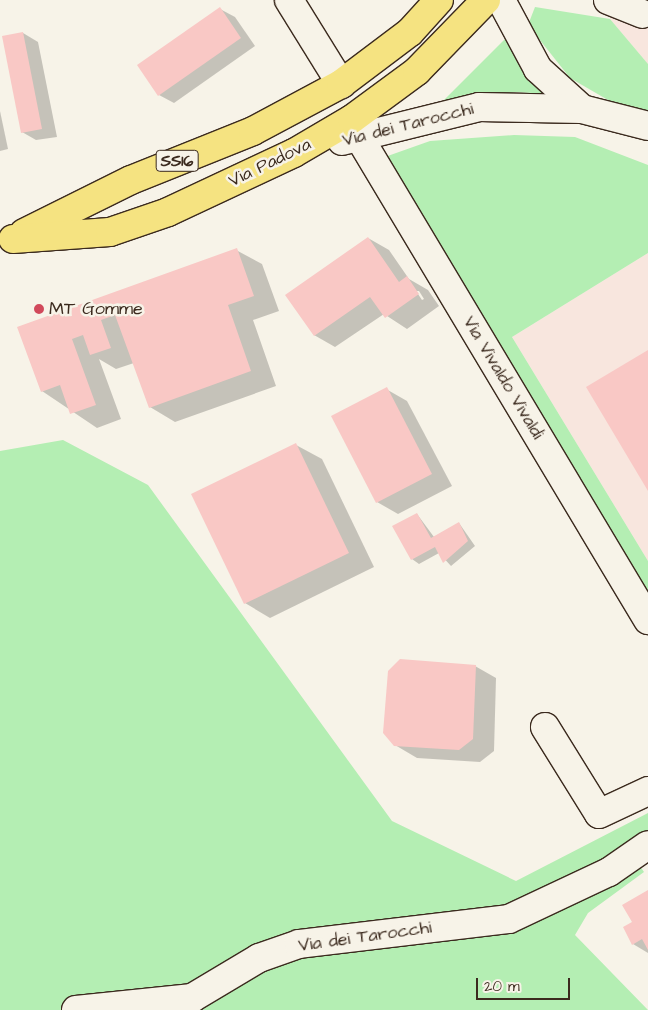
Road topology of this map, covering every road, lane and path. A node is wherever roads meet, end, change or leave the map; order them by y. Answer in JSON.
{"nodes":[{"id":1,"x":289,"y":0,"type":"edge"},
{"id":2,"x":440,"y":0,"type":"edge"},
{"id":3,"x":486,"y":0,"type":"edge"},
{"id":4,"x":502,"y":0,"type":"edge"},
{"id":5,"x":608,"y":0,"type":"edge"},
{"id":6,"x":642,"y":12,"type":"edge"},
{"id":7,"x":341,"y":84,"type":"junction"},
{"id":8,"x":582,"y":109,"type":"junction"},
{"id":9,"x":648,"y":126,"type":"edge"},
{"id":10,"x":355,"y":128,"type":"junction"},
{"id":11,"x":6,"y":240,"type":"edge"},
{"id":12,"x":648,"y":620,"type":"edge"},
{"id":13,"x":545,"y":727,"type":"dead end"},
{"id":14,"x":648,"y":791,"type":"edge"},
{"id":15,"x":648,"y":845,"type":"edge"},
{"id":16,"x":76,"y":1010,"type":"edge"}],
"edges":[{"from":1,"to":7,"type":"street"},
{"from":2,"to":7,"type":"main road","name":"Via Padova","number":"SS16"},
{"from":3,"to":10,"type":"main road","name":"Via Padova"},
{"from":4,"to":8,"type":"street","name":"Via dei Tarocchi"},
{"from":5,"to":6,"type":"street"},
{"from":7,"to":10,"type":"main road"},
{"from":7,"to":11,"type":"main road","name":"Via Padova","number":"SS16"},
{"from":8,"to":9,"type":"street","name":"Via dei Tarocchi"},
{"from":8,"to":10,"type":"street","name":"Via dei Tarocchi"},
{"from":10,"to":11,"type":"main road","name":"Via Padova","number":"SS16"},
{"from":10,"to":12,"type":"street","name":"Via Vivaldo Vivaldi"},
{"from":13,"to":14,"type":"street"},
{"from":15,"to":16,"type":"street","name":"Via dei Tarocchi"}]}
